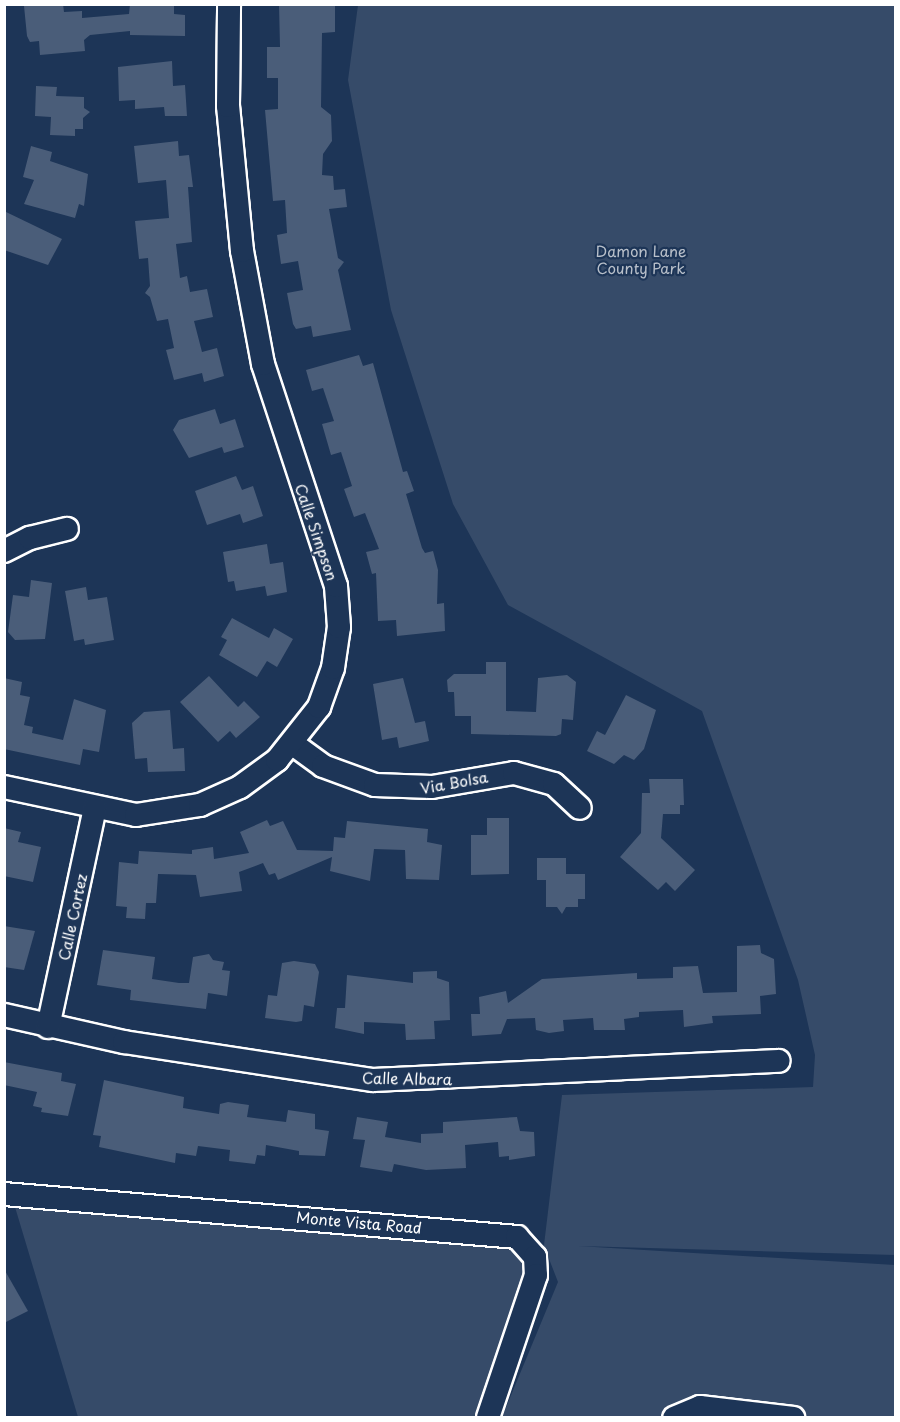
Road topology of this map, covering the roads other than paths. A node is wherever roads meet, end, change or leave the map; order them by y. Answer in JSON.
{"nodes":[{"id":1,"x":229,"y":4,"type":"edge"},
{"id":2,"x":67,"y":529,"type":"dead end"},
{"id":3,"x":4,"y":551,"type":"edge"},
{"id":4,"x":292,"y":744,"type":"junction"},
{"id":5,"x":4,"y":787,"type":"edge"},
{"id":6,"x":95,"y":808,"type":"junction"},
{"id":7,"x":580,"y":808,"type":"dead end"},
{"id":8,"x":4,"y":1015,"type":"edge"},
{"id":9,"x":48,"y":1027,"type":"junction"},
{"id":10,"x":779,"y":1061,"type":"dead end"},
{"id":11,"x":4,"y":1194,"type":"edge"},
{"id":12,"x":488,"y":1418,"type":"edge"},
{"id":13,"x":674,"y":1418,"type":"edge"},
{"id":14,"x":793,"y":1418,"type":"edge"}],
"edges":[{"from":1,"to":4,"type":"street","name":"Calle Simpson"},
{"from":2,"to":3,"type":"street"},
{"from":4,"to":6,"type":"street","name":"Calle Simpson"},
{"from":4,"to":7,"type":"street","name":"Via Bolsa"},
{"from":5,"to":6,"type":"street","name":"Calle Simpson"},
{"from":6,"to":9,"type":"street","name":"Calle Cortez"},
{"from":8,"to":9,"type":"street","name":"Calle Albara"},
{"from":9,"to":10,"type":"street","name":"Calle Albara"},
{"from":11,"to":12,"type":"street","name":"Monte Vista Road"},
{"from":13,"to":14,"type":"street"}]}
